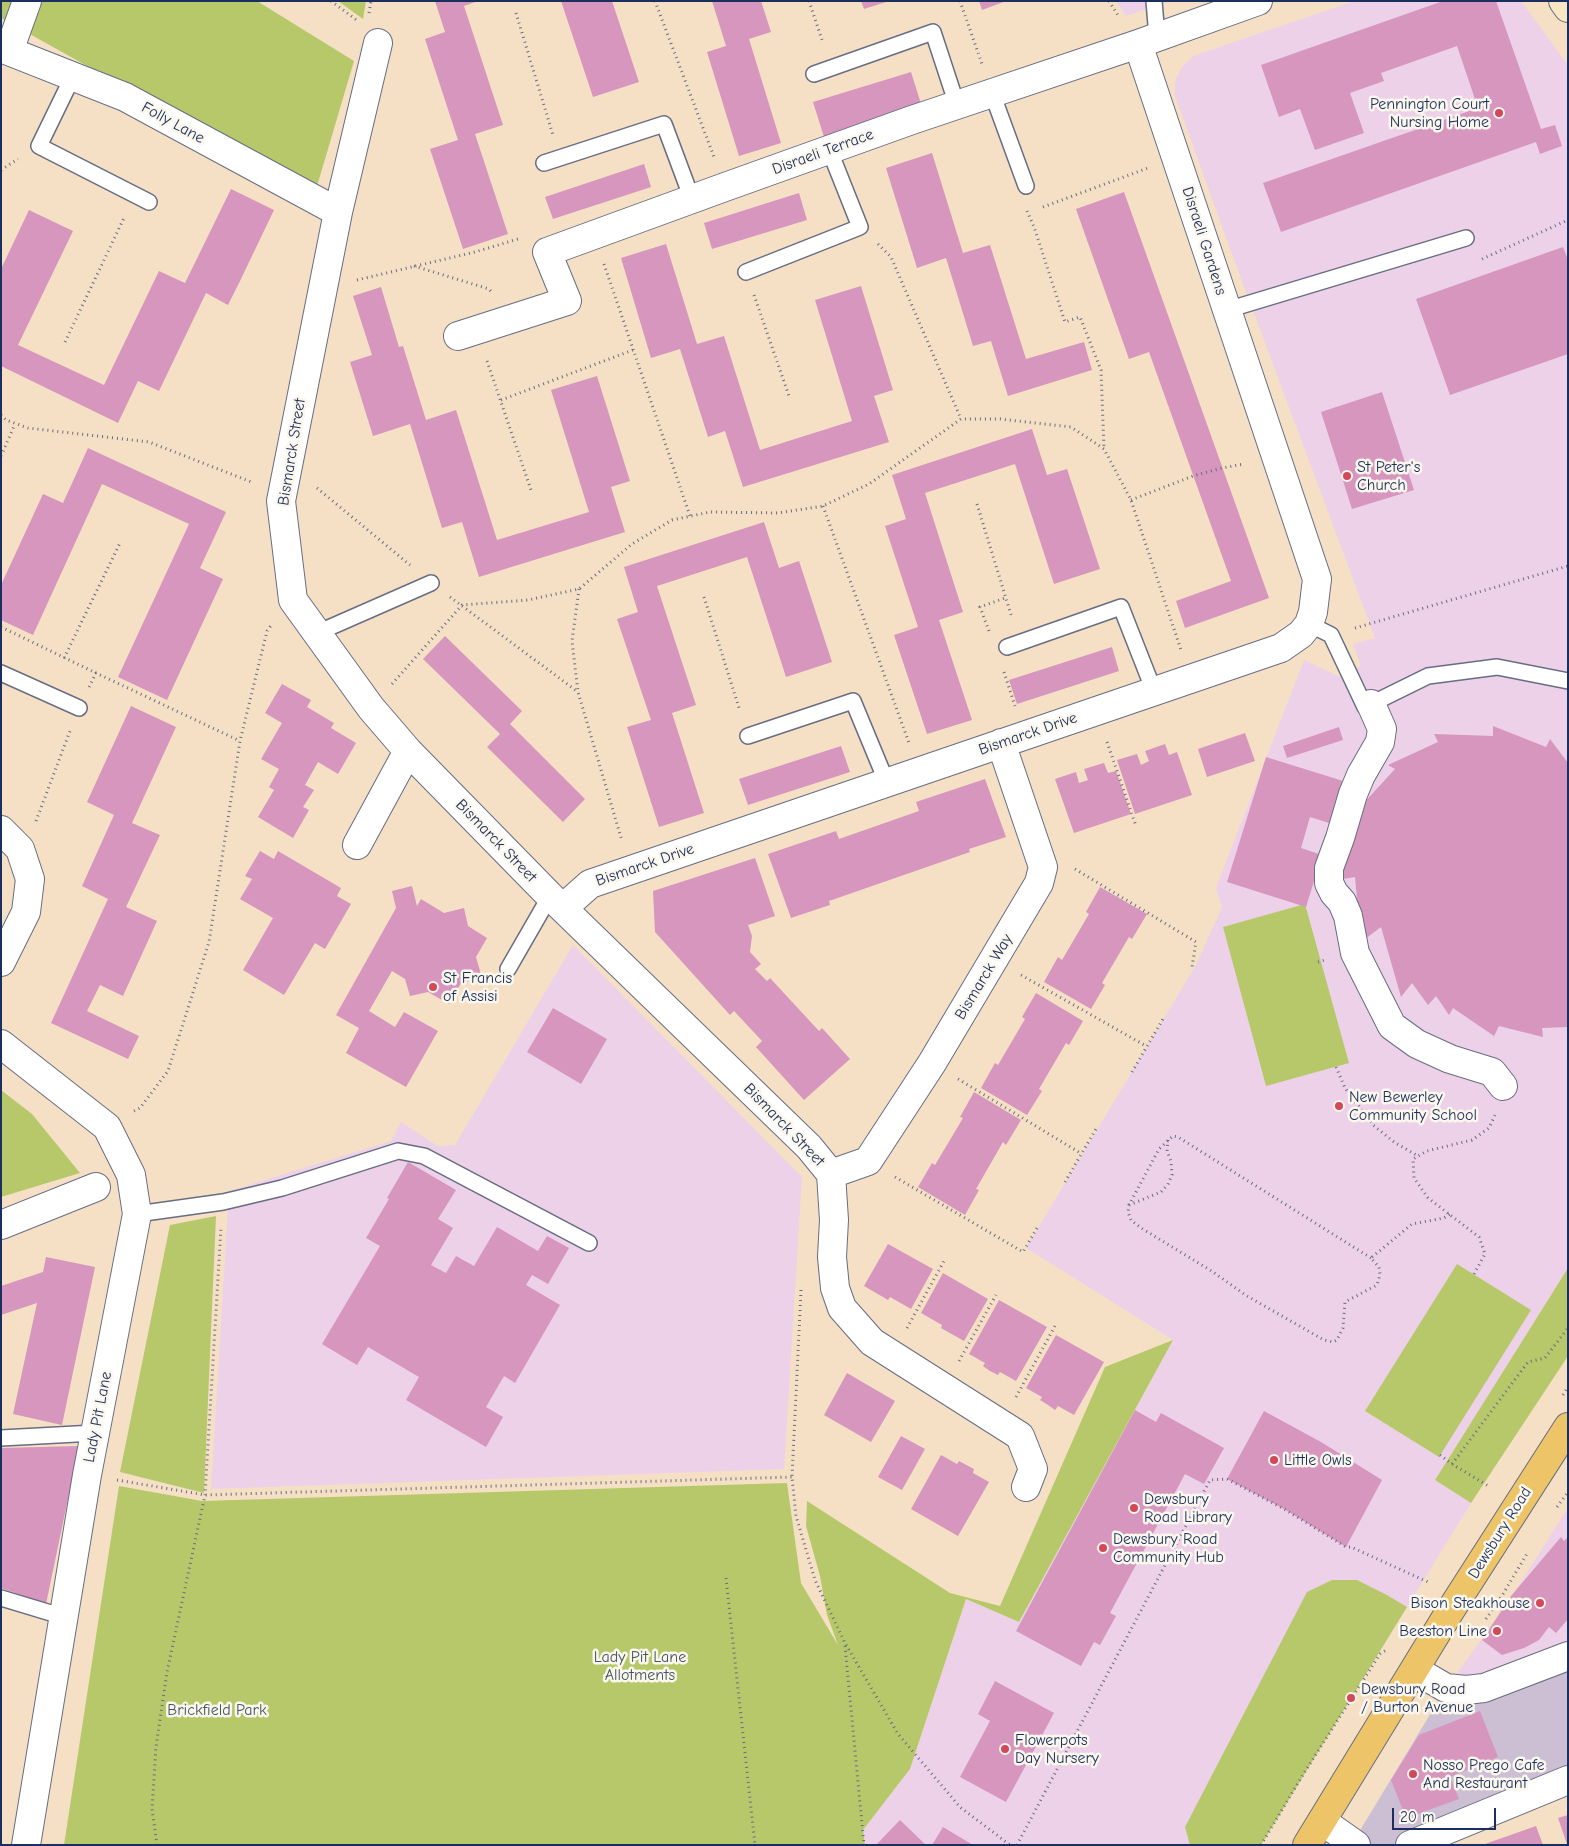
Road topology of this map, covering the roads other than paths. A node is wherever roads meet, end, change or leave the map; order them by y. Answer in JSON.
{"nodes":[{"id":1,"x":27,"y":1,"type":"edge"},
{"id":2,"x":1154,"y":1,"type":"edge"},
{"id":3,"x":1258,"y":1,"type":"edge"},
{"id":4,"x":1563,"y":1,"type":"edge"},
{"id":5,"x":1568,"y":8,"type":"edge"},
{"id":6,"x":1148,"y":40,"type":"junction"},
{"id":7,"x":378,"y":43,"type":"dead end"},
{"id":8,"x":5,"y":50,"type":"edge"},
{"id":9,"x":814,"y":74,"type":"dead end"},
{"id":10,"x":73,"y":76,"type":"junction"},
{"id":11,"x":992,"y":93,"type":"junction"},
{"id":12,"x":957,"y":105,"type":"junction"},
{"id":13,"x":829,"y":149,"type":"junction"},
{"id":14,"x":544,"y":164,"type":"dead end"},
{"id":15,"x":1026,"y":186,"type":"road end"},
{"id":16,"x":692,"y":198,"type":"junction"},
{"id":17,"x":149,"y":202,"type":"dead end"},
{"id":18,"x":338,"y":212,"type":"junction"},
{"id":19,"x":1466,"y":238,"type":"road end"},
{"id":20,"x":746,"y":272,"type":"road end"},
{"id":21,"x":1228,"y":310,"type":"junction"},
{"id":22,"x":467,"y":333,"type":"road end"},
{"id":23,"x":431,"y":583,"type":"dead end"},
{"id":24,"x":1320,"y":630,"type":"junction"},
{"id":25,"x":317,"y":633,"type":"junction"},
{"id":26,"x":1013,"y":645,"type":"road end"},
{"id":27,"x":1,"y":673,"type":"edge"},
{"id":28,"x":1568,"y":681,"type":"edge"},
{"id":29,"x":1154,"y":691,"type":"junction"},
{"id":30,"x":1371,"y":704,"type":"junction"},
{"id":31,"x":79,"y":708,"type":"road end"},
{"id":32,"x":748,"y":736,"type":"road end"},
{"id":33,"x":1002,"y":743,"type":"junction"},
{"id":34,"x":408,"y":751,"type":"junction"},
{"id":35,"x":887,"y":783,"type":"junction"},
{"id":36,"x":1,"y":830,"type":"edge"},
{"id":37,"x":357,"y":845,"type":"dead end"},
{"id":38,"x":556,"y":902,"type":"junction"},
{"id":39,"x":1,"y":962,"type":"edge"},
{"id":40,"x":508,"y":969,"type":"dead end"},
{"id":41,"x":1,"y":1044,"type":"edge"},
{"id":42,"x":1503,"y":1086,"type":"road end"},
{"id":43,"x":831,"y":1174,"type":"junction"},
{"id":44,"x":96,"y":1187,"type":"dead end"},
{"id":45,"x":137,"y":1214,"type":"junction"},
{"id":46,"x":1,"y":1225,"type":"edge"},
{"id":47,"x":589,"y":1243,"type":"dead end"},
{"id":48,"x":1568,"y":1427,"type":"edge"},
{"id":49,"x":95,"y":1433,"type":"junction"},
{"id":50,"x":1,"y":1438,"type":"edge"},
{"id":51,"x":1026,"y":1487,"type":"dead end"},
{"id":52,"x":1,"y":1598,"type":"edge"},
{"id":53,"x":64,"y":1617,"type":"junction"},
{"id":54,"x":1568,"y":1656,"type":"edge"},
{"id":55,"x":1415,"y":1670,"type":"junction"},
{"id":56,"x":1568,"y":1780,"type":"edge"},
{"id":57,"x":1322,"y":1821,"type":"junction"},
{"id":58,"x":26,"y":1845,"type":"edge"},
{"id":59,"x":1307,"y":1845,"type":"edge"},
{"id":60,"x":1356,"y":1845,"type":"edge"},
{"id":61,"x":1410,"y":1845,"type":"edge"}],
"edges":[{"from":1,"to":8,"type":"street"},
{"from":2,"to":6,"type":"lane"},
{"from":3,"to":6,"type":"street","name":"Disraeli Terrace"},
{"from":4,"to":5,"type":"street"},
{"from":6,"to":11,"type":"street","name":"Disraeli Terrace"},
{"from":6,"to":21,"type":"street","name":"Disraeli Gardens"},
{"from":7,"to":18,"type":"street","name":"Bismarck Street"},
{"from":8,"to":10,"type":"street","name":"Folly Lane"},
{"from":9,"to":12,"type":"lane"},
{"from":10,"to":17,"type":"lane"},
{"from":10,"to":18,"type":"street","name":"Folly Lane"},
{"from":11,"to":12,"type":"street","name":"Disraeli Terrace"},
{"from":11,"to":15,"type":"lane"},
{"from":12,"to":13,"type":"street","name":"Disraeli Terrace"},
{"from":13,"to":16,"type":"street","name":"Disraeli Terrace"},
{"from":13,"to":20,"type":"lane"},
{"from":14,"to":16,"type":"lane"},
{"from":16,"to":22,"type":"street","name":"Disraeli Terrace"},
{"from":18,"to":25,"type":"street","name":"Bismarck Street"},
{"from":19,"to":21,"type":"lane"},
{"from":21,"to":24,"type":"street","name":"Disraeli Gardens"},
{"from":23,"to":25,"type":"lane"},
{"from":24,"to":29,"type":"street","name":"Bismarck Drive"},
{"from":24,"to":30,"type":"lane"},
{"from":25,"to":34,"type":"street","name":"Bismarck Street"},
{"from":26,"to":29,"type":"lane"},
{"from":27,"to":31,"type":"lane"},
{"from":28,"to":30,"type":"lane"},
{"from":29,"to":33,"type":"street","name":"Bismarck Drive"},
{"from":30,"to":42,"type":"street"},
{"from":32,"to":35,"type":"lane"},
{"from":33,"to":35,"type":"street","name":"Bismarck Drive"},
{"from":33,"to":43,"type":"street","name":"Bismarck Way"},
{"from":34,"to":37,"type":"street"},
{"from":34,"to":38,"type":"street","name":"Bismarck Street"},
{"from":35,"to":38,"type":"street","name":"Bismarck Drive"},
{"from":36,"to":39,"type":"street"},
{"from":38,"to":40,"type":"lane"},
{"from":38,"to":43,"type":"street","name":"Bismarck Street"},
{"from":41,"to":45,"type":"street","name":"Lady Pit Lane"},
{"from":43,"to":51,"type":"street","name":"Bismarck Street"},
{"from":44,"to":46,"type":"street"},
{"from":45,"to":47,"type":"lane"},
{"from":45,"to":49,"type":"street","name":"Lady Pit Lane"},
{"from":48,"to":55,"type":"main road","name":"Dewsbury Road"},
{"from":49,"to":50,"type":"lane"},
{"from":49,"to":53,"type":"street","name":"Lady Pit Lane"},
{"from":52,"to":53,"type":"lane"},
{"from":53,"to":58,"type":"street","name":"Lady Pit Lane"},
{"from":54,"to":55,"type":"street"},
{"from":55,"to":57,"type":"main road","name":"Dewsbury Road"},
{"from":56,"to":61,"type":"street"},
{"from":57,"to":59,"type":"main road","name":"Dewsbury Road"},
{"from":57,"to":60,"type":"street"}]}
